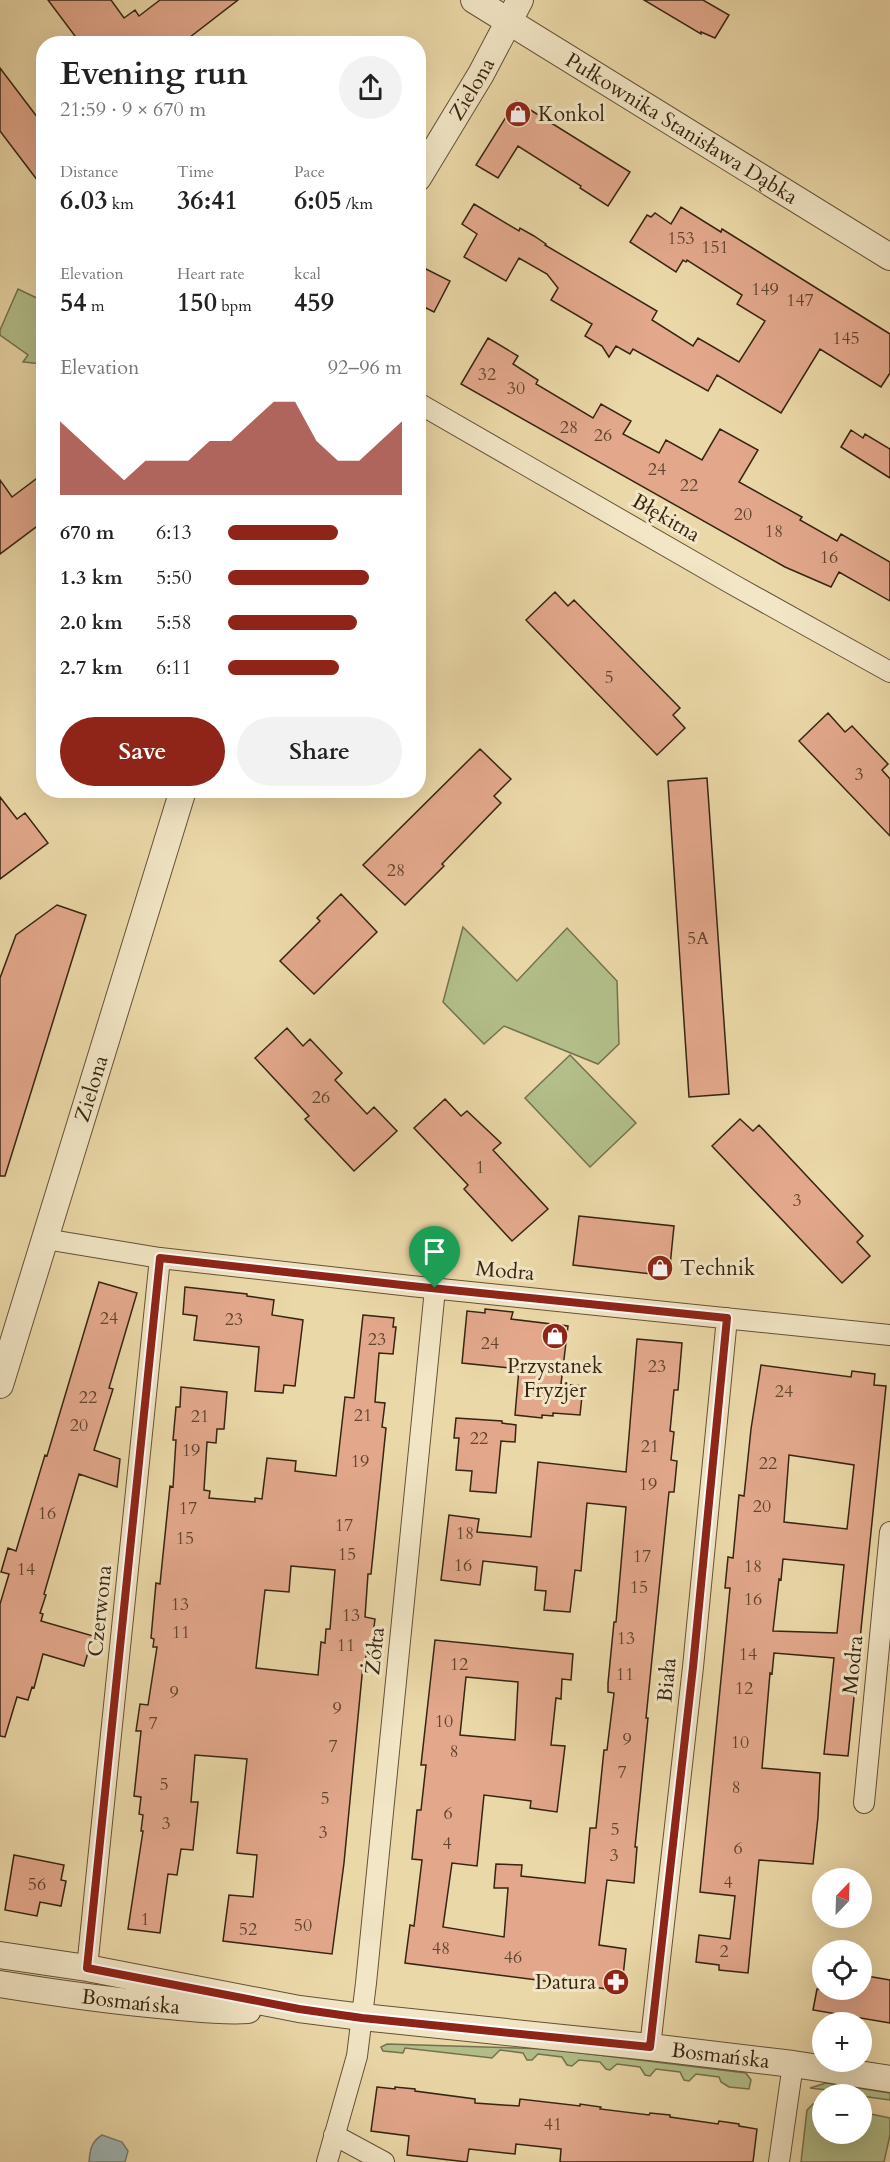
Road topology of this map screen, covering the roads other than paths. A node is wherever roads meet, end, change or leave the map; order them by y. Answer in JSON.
{"nodes":[{"id":1,"x":474,"y":0,"type":"edge"},
{"id":2,"x":515,"y":11,"type":"edge"},
{"id":3,"x":426,"y":165,"type":"edge"},
{"id":4,"x":890,"y":257,"type":"edge"},
{"id":5,"x":426,"y":408,"type":"edge"},
{"id":6,"x":890,"y":672,"type":"edge"},
{"id":7,"x":181,"y":798,"type":"edge"},
{"id":8,"x":45,"y":1239,"type":"junction"},
{"id":9,"x":160,"y":1258,"type":"junction"},
{"id":10,"x":435,"y":1288,"type":"junction"},
{"id":11,"x":727,"y":1318,"type":"junction"},
{"id":12,"x":890,"y":1335,"type":"edge"},
{"id":13,"x":0,"y":1385,"type":"edge"},
{"id":14,"x":890,"y":1532,"type":"edge"},
{"id":15,"x":864,"y":1803,"type":"dead end"},
{"id":16,"x":0,"y":1955,"type":"edge"},
{"id":17,"x":87,"y":1968,"type":"junction"},
{"id":18,"x":0,"y":1984,"type":"edge"},
{"id":19,"x":299,"y":2009,"type":"junction"},
{"id":20,"x":362,"y":2018,"type":"junction"},
{"id":21,"x":650,"y":2047,"type":"junction"},
{"id":22,"x":793,"y":2064,"type":"junction"},
{"id":23,"x":890,"y":2079,"type":"edge"},
{"id":24,"x":334,"y":2135,"type":"junction"},
{"id":25,"x":327,"y":2162,"type":"edge"},
{"id":26,"x":384,"y":2162,"type":"edge"},
{"id":27,"x":779,"y":2162,"type":"edge"}],
"edges":[{"from":1,"to":2,"type":"street","name":"Pułkownika Stanisława Dąbka"},
{"from":2,"to":3,"type":"street","name":"Zielona"},
{"from":2,"to":4,"type":"street","name":"Pułkownika Stanisława Dąbka"},
{"from":5,"to":6,"type":"street","name":"Błękitna"},
{"from":7,"to":8,"type":"street","name":"Zielona"},
{"from":8,"to":9,"type":"street","name":"Modra"},
{"from":8,"to":13,"type":"street","name":"Zielona"},
{"from":9,"to":10,"type":"street","name":"Modra"},
{"from":9,"to":17,"type":"street","name":"Czerwona"},
{"from":10,"to":11,"type":"street","name":"Modra"},
{"from":10,"to":20,"type":"street","name":"Żółta"},
{"from":11,"to":12,"type":"street","name":"Modra"},
{"from":11,"to":21,"type":"street","name":"Biała"},
{"from":14,"to":15,"type":"street","name":"Modra"},
{"from":16,"to":17,"type":"street","name":"Bosmańska"},
{"from":17,"to":19,"type":"street","name":"Bosmańska"},
{"from":18,"to":19,"type":"street","name":"Bosmańska"},
{"from":19,"to":20,"type":"street","name":"Bosmańska"},
{"from":20,"to":21,"type":"street","name":"Bosmańska"},
{"from":20,"to":24,"type":"street","name":"Żółta"},
{"from":21,"to":22,"type":"street","name":"Bosmańska"},
{"from":22,"to":23,"type":"street","name":"Bosmańska"},
{"from":22,"to":27,"type":"street"},
{"from":24,"to":25,"type":"street","name":"Żółta"},
{"from":24,"to":26,"type":"street"}]}
